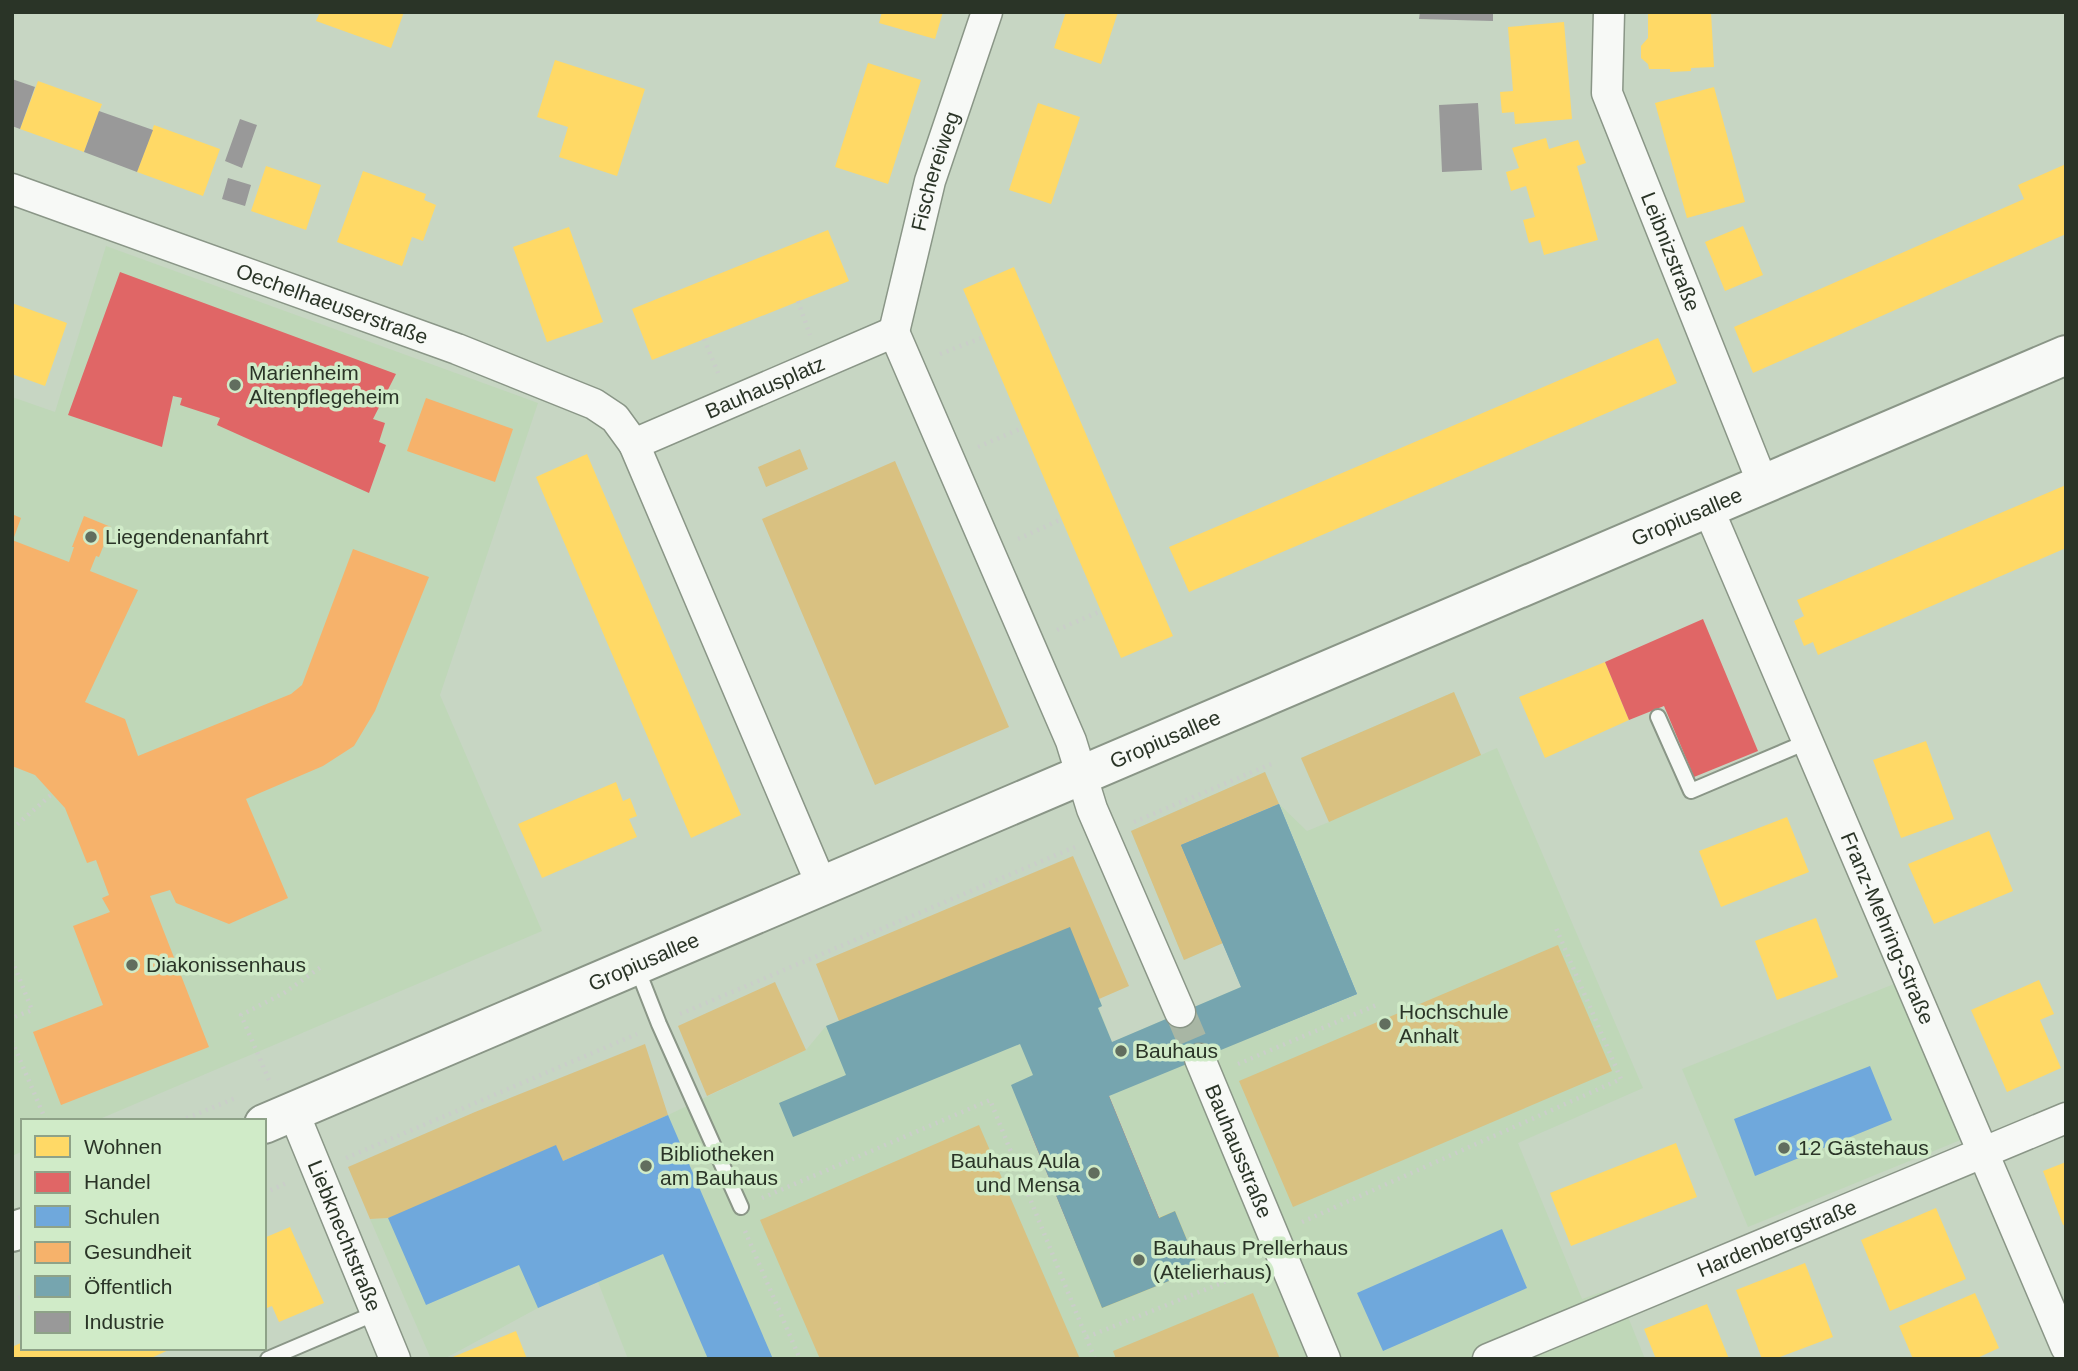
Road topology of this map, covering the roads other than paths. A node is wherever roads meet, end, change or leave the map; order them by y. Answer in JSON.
{"nodes":[{"id":1,"x":987,"y":12,"type":"edge"},
{"id":2,"x":1609,"y":12,"type":"edge"},
{"id":3,"x":12,"y":189,"type":"edge"},
{"id":4,"x":894,"y":332,"type":"junction"},
{"id":5,"x":2066,"y":355,"type":"edge"},
{"id":6,"x":634,"y":444,"type":"junction"},
{"id":7,"x":1763,"y":484,"type":"junction"},
{"id":8,"x":1708,"y":508,"type":"junction"},
{"id":9,"x":1658,"y":718,"type":"dead end"},
{"id":10,"x":1809,"y":741,"type":"junction"},
{"id":11,"x":1083,"y":775,"type":"junction"},
{"id":12,"x":822,"y":886,"type":"junction"},
{"id":13,"x":635,"y":965,"type":"junction"},
{"id":14,"x":1180,"y":1012,"type":"tunnel mouth"},
{"id":15,"x":1204,"y":1068,"type":"tunnel mouth"},
{"id":16,"x":279,"y":1117,"type":"edge"},
{"id":17,"x":2066,"y":1118,"type":"edge"},
{"id":18,"x":1982,"y":1153,"type":"junction"},
{"id":19,"x":741,"y":1207,"type":"road end"},
{"id":20,"x":376,"y":1314,"type":"junction"},
{"id":21,"x":2066,"y":1347,"type":"edge"},
{"id":22,"x":268,"y":1359,"type":"edge"},
{"id":23,"x":395,"y":1359,"type":"edge"},
{"id":24,"x":1325,"y":1359,"type":"edge"},
{"id":25,"x":1488,"y":1359,"type":"edge"}],
"edges":[{"from":1,"to":4,"type":"street","name":"Fischereiweg"},
{"from":2,"to":7,"type":"street","name":"Leibnizstraße"},
{"from":3,"to":6,"type":"street","name":"Oechelhaeuserstraße"},
{"from":4,"to":6,"type":"street","name":"Bauhausplatz"},
{"from":4,"to":11,"type":"street"},
{"from":5,"to":7,"type":"street","name":"Gropiusallee"},
{"from":6,"to":12,"type":"street"},
{"from":7,"to":8,"type":"street","name":"Gropiusallee"},
{"from":8,"to":10,"type":"street","name":"Franz-Mehring-Straße"},
{"from":8,"to":11,"type":"street","name":"Gropiusallee"},
{"from":9,"to":10,"type":"lane"},
{"from":10,"to":18,"type":"street","name":"Franz-Mehring-Straße"},
{"from":11,"to":12,"type":"street","name":"Gropiusallee"},
{"from":11,"to":14,"type":"street"},
{"from":12,"to":13,"type":"street","name":"Gropiusallee"},
{"from":13,"to":16,"type":"street","name":"Gropiusallee"},
{"from":13,"to":19,"type":"lane"},
{"from":15,"to":24,"type":"street","name":"Bauhausstraße"},
{"from":16,"to":20,"type":"street","name":"Liebknechtstraße"},
{"from":17,"to":18,"type":"street","name":"Hardenbergstraße"},
{"from":18,"to":21,"type":"street","name":"Franz-Mehring-Straße"},
{"from":18,"to":25,"type":"street","name":"Hardenbergstraße"},
{"from":20,"to":22,"type":"lane"},
{"from":20,"to":23,"type":"street","name":"Liebknechtstraße"}]}
